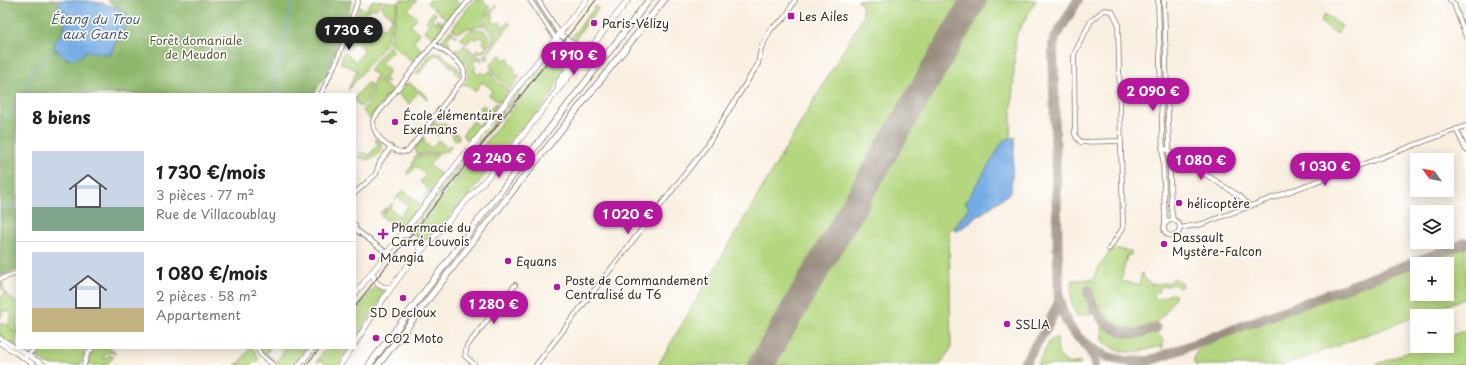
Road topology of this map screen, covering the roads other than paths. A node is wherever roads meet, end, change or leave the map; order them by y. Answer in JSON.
{"nodes":[{"id":1,"x":358,"y":0,"type":"edge"},
{"id":2,"x":469,"y":0,"type":"edge"},
{"id":3,"x":530,"y":0,"type":"edge"},
{"id":4,"x":538,"y":0,"type":"edge"},
{"id":5,"x":586,"y":0,"type":"edge"},
{"id":6,"x":628,"y":0,"type":"edge"},
{"id":7,"x":649,"y":0,"type":"edge"},
{"id":8,"x":664,"y":0,"type":"edge"},
{"id":9,"x":795,"y":0,"type":"edge"},
{"id":10,"x":1158,"y":0,"type":"edge"},
{"id":11,"x":1164,"y":0,"type":"edge"},
{"id":12,"x":1450,"y":0,"type":"edge"},
{"id":13,"x":560,"y":34,"type":"junction"},
{"id":14,"x":1466,"y":38,"type":"edge"},
{"id":15,"x":556,"y":39,"type":"junction"},
{"id":16,"x":434,"y":44,"type":"junction"},
{"id":17,"x":580,"y":58,"type":"junction"},
{"id":18,"x":321,"y":93,"type":"edge"},
{"id":19,"x":1466,"y":126,"type":"edge"},
{"id":20,"x":1456,"y":129,"type":"junction"},
{"id":21,"x":1121,"y":141,"type":"junction"},
{"id":22,"x":392,"y":147,"type":"junction"},
{"id":23,"x":1162,"y":147,"type":"junction"},
{"id":24,"x":1466,"y":150,"type":"edge"},
{"id":25,"x":1169,"y":151,"type":"junction"},
{"id":26,"x":356,"y":192,"type":"edge"},
{"id":27,"x":1249,"y":206,"type":"junction"},
{"id":28,"x":1173,"y":220,"type":"junction"},
{"id":29,"x":1165,"y":223,"type":"junction"},
{"id":30,"x":1180,"y":228,"type":"junction"},
{"id":31,"x":356,"y":230,"type":"edge"},
{"id":32,"x":402,"y":234,"type":"junction"},
{"id":33,"x":1109,"y":250,"type":"dead end"},
{"id":34,"x":420,"y":251,"type":"junction"},
{"id":35,"x":387,"y":253,"type":"junction"},
{"id":36,"x":372,"y":272,"type":"junction"},
{"id":37,"x":16,"y":273,"type":"edge"},
{"id":38,"x":0,"y":279,"type":"edge"},
{"id":39,"x":515,"y":285,"type":"dead end"},
{"id":40,"x":391,"y":288,"type":"junction"},
{"id":41,"x":356,"y":293,"type":"edge"},
{"id":42,"x":0,"y":338,"type":"edge"},
{"id":43,"x":356,"y":341,"type":"edge"},
{"id":44,"x":0,"y":343,"type":"edge"},
{"id":45,"x":35,"y":349,"type":"edge"},
{"id":46,"x":90,"y":349,"type":"edge"},
{"id":47,"x":258,"y":349,"type":"edge"},
{"id":48,"x":312,"y":349,"type":"edge"},
{"id":49,"x":351,"y":349,"type":"edge"},
{"id":50,"x":26,"y":356,"type":"junction"},
{"id":51,"x":35,"y":365,"type":"edge"},
{"id":52,"x":44,"y":365,"type":"edge"},
{"id":53,"x":84,"y":365,"type":"edge"},
{"id":54,"x":272,"y":365,"type":"edge"},
{"id":55,"x":299,"y":365,"type":"edge"},
{"id":56,"x":340,"y":365,"type":"edge"},
{"id":57,"x":369,"y":365,"type":"edge"},
{"id":58,"x":378,"y":365,"type":"edge"},
{"id":59,"x":475,"y":365,"type":"edge"},
{"id":60,"x":536,"y":365,"type":"edge"}],
"edges":[{"from":1,"to":18,"type":"street"},
{"from":2,"to":16,"type":"street"},
{"from":3,"to":15,"type":"street"},
{"from":4,"to":13,"type":"street"},
{"from":5,"to":13,"type":"main road"},
{"from":6,"to":17,"type":"main road"},
{"from":7,"to":57,"type":"highway"},
{"from":8,"to":58,"type":"highway"},
{"from":9,"to":60,"type":"street"},
{"from":10,"to":23,"type":"street"},
{"from":11,"to":25,"type":"street"},
{"from":12,"to":14,"type":"street"},
{"from":13,"to":15,"type":"main road"},
{"from":13,"to":17,"type":"main road"},
{"from":15,"to":17,"type":"main road"},
{"from":15,"to":32,"type":"main road"},
{"from":16,"to":22,"type":"street"},
{"from":16,"to":22,"type":"street"},
{"from":17,"to":34,"type":"main road"},
{"from":19,"to":20,"type":"street"},
{"from":20,"to":24,"type":"street"},
{"from":20,"to":27,"type":"street"},
{"from":21,"to":21,"type":"street"},
{"from":21,"to":33,"type":"street"},
{"from":22,"to":26,"type":"street"},
{"from":23,"to":25,"type":"street"},
{"from":23,"to":29,"type":"street"},
{"from":25,"to":27,"type":"street"},
{"from":25,"to":28,"type":"street"},
{"from":27,"to":30,"type":"street"},
{"from":28,"to":29,"type":"street"},
{"from":28,"to":30,"type":"street"},
{"from":29,"to":30,"type":"street"},
{"from":31,"to":35,"type":"street"},
{"from":32,"to":34,"type":"main road"},
{"from":32,"to":35,"type":"main road"},
{"from":34,"to":40,"type":"main road"},
{"from":35,"to":36,"type":"main road"},
{"from":36,"to":40,"type":"main road"},
{"from":36,"to":41,"type":"main road"},
{"from":37,"to":38,"type":"street"},
{"from":39,"to":59,"type":"street"},
{"from":40,"to":43,"type":"main road"},
{"from":42,"to":50,"type":"street"},
{"from":44,"to":50,"type":"street"},
{"from":45,"to":50,"type":"street"},
{"from":46,"to":53,"type":"street"},
{"from":47,"to":54,"type":"street"},
{"from":48,"to":55,"type":"main road"},
{"from":49,"to":56,"type":"main road"},
{"from":50,"to":51,"type":"street"},
{"from":50,"to":52,"type":"street"}]}
